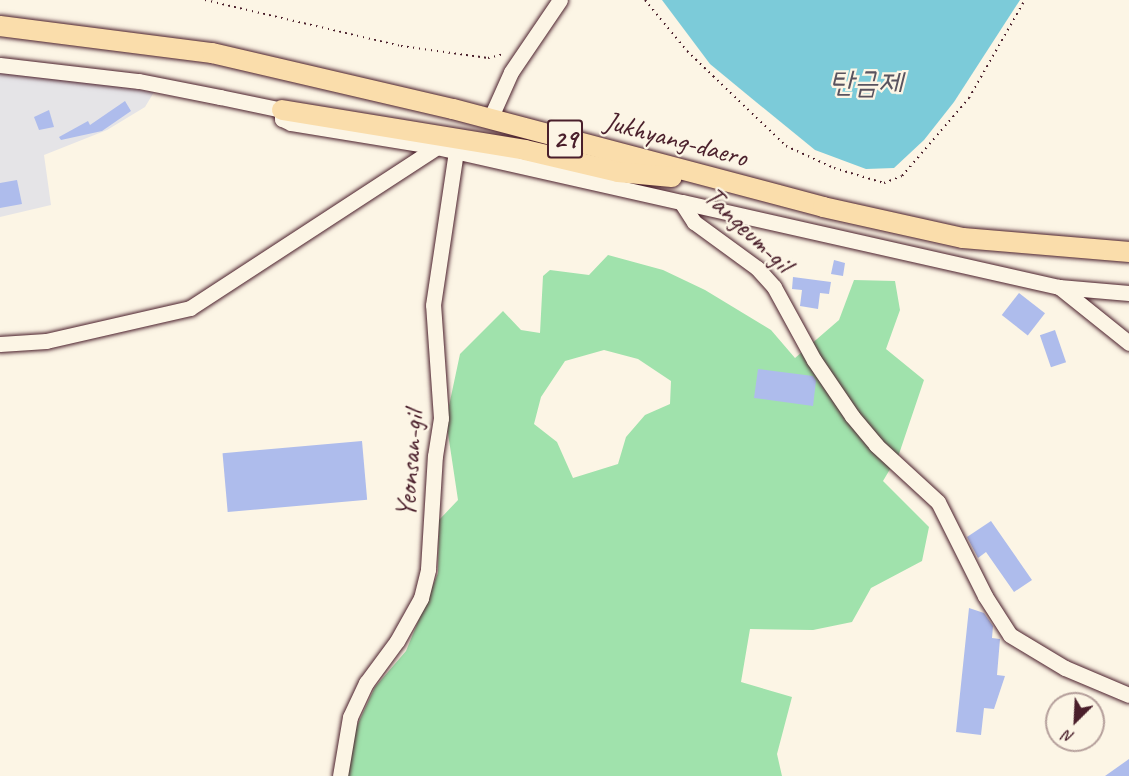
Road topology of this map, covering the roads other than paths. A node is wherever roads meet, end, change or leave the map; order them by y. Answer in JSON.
{"nodes":[{"id":1,"x":560,"y":0,"type":"edge"},
{"id":2,"x":0,"y":26,"type":"edge"},
{"id":3,"x":0,"y":65,"type":"edge"},
{"id":4,"x":282,"y":110,"type":"junction"},
{"id":5,"x":490,"y":119,"type":"junction"},
{"id":6,"x":457,"y":145,"type":"junction"},
{"id":7,"x":437,"y":147,"type":"junction"},
{"id":8,"x":731,"y":183,"type":"junction"},
{"id":9,"x":681,"y":201,"type":"junction"},
{"id":10,"x":1129,"y":252,"type":"edge"},
{"id":11,"x":1059,"y":287,"type":"junction"},
{"id":12,"x":1129,"y":294,"type":"edge"},
{"id":13,"x":1129,"y":342,"type":"edge"},
{"id":14,"x":0,"y":344,"type":"edge"},
{"id":15,"x":1129,"y":695,"type":"edge"},
{"id":16,"x":340,"y":776,"type":"edge"}],
"edges":[{"from":1,"to":5,"type":"street"},
{"from":2,"to":5,"type":"main road","name":"Jukhyang-daero","number":"29"},
{"from":3,"to":4,"type":"street"},
{"from":4,"to":6,"type":"main road"},
{"from":4,"to":7,"type":"street"},
{"from":5,"to":8,"type":"main road","name":"Jukhyang-daero","number":"29"},
{"from":6,"to":7,"type":"street"},
{"from":6,"to":8,"type":"main road"},
{"from":6,"to":9,"type":"street"},
{"from":6,"to":16,"type":"street","name":"Yeonsan-gil"},
{"from":7,"to":14,"type":"street"},
{"from":8,"to":10,"type":"main road","name":"Jukhyang-daero","number":"29"},
{"from":9,"to":11,"type":"street","name":"Tangeum-gil"},
{"from":9,"to":15,"type":"street","name":"Tangeum-gil"},
{"from":11,"to":12,"type":"street"},
{"from":11,"to":13,"type":"street","name":"Tangeum-gil"}]}
